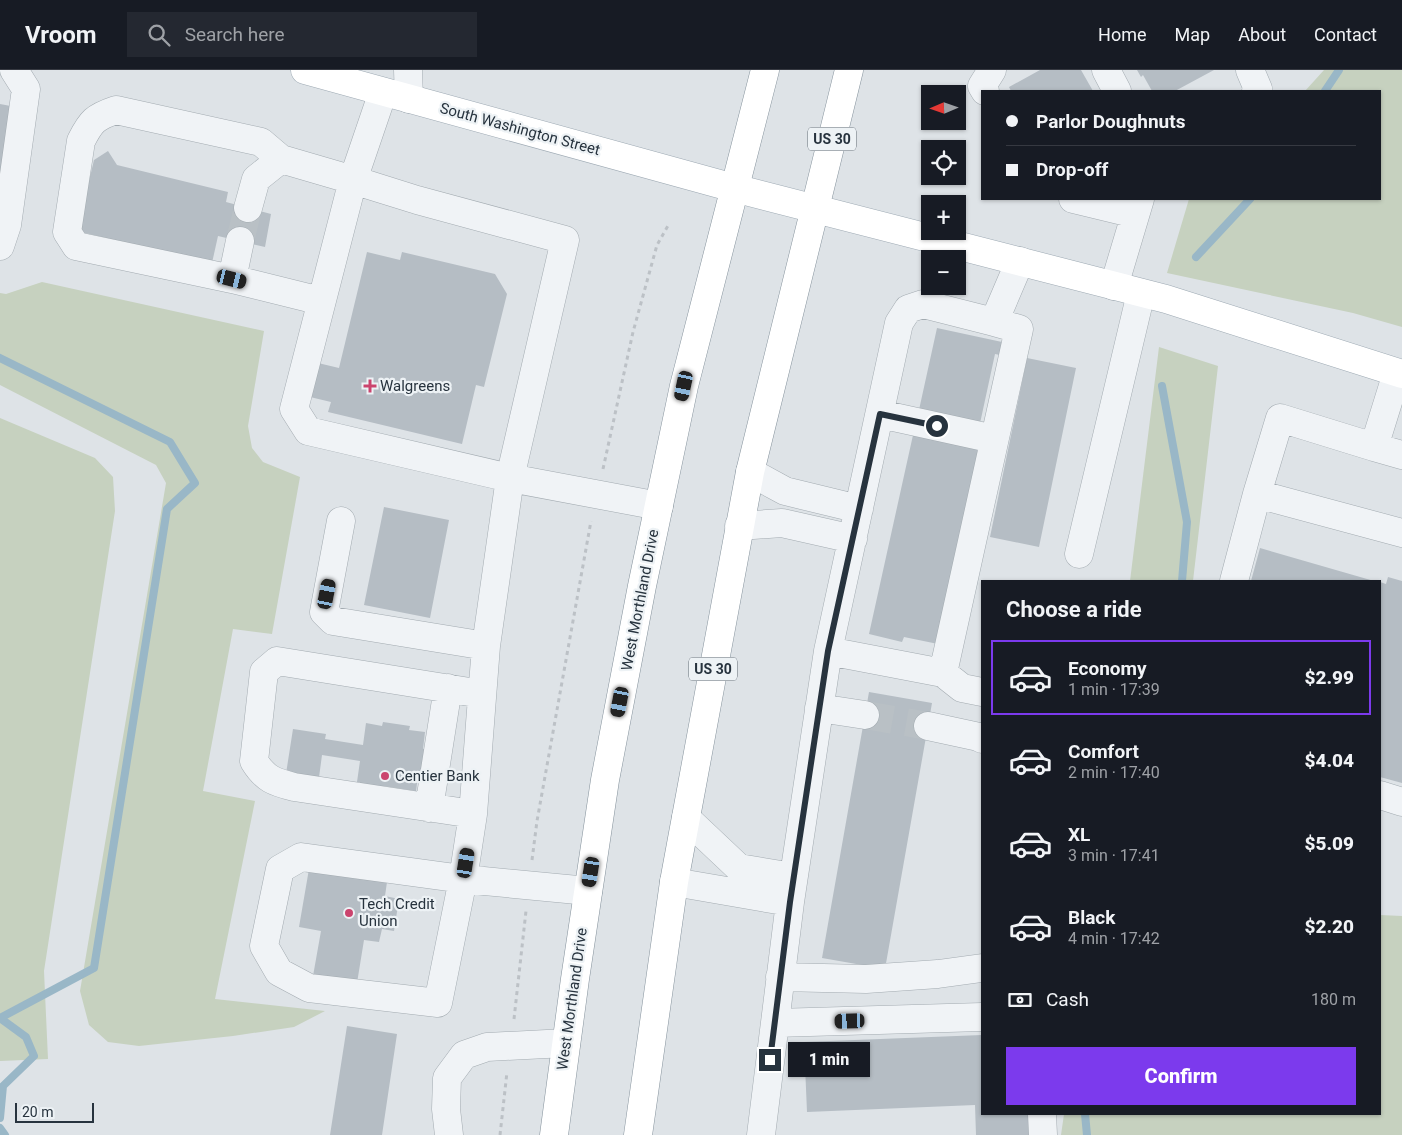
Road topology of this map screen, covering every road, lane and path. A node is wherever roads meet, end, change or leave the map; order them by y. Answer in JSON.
{"nodes":[{"id":1,"x":14,"y":70,"type":"edge"},
{"id":2,"x":305,"y":70,"type":"edge"},
{"id":3,"x":408,"y":70,"type":"edge"},
{"id":4,"x":764,"y":70,"type":"edge"},
{"id":5,"x":849,"y":70,"type":"edge"},
{"id":6,"x":992,"y":70,"type":"edge"},
{"id":7,"x":1106,"y":70,"type":"edge"},
{"id":8,"x":1250,"y":70,"type":"edge"},
{"id":9,"x":984,"y":90,"type":"edge"},
{"id":10,"x":1116,"y":90,"type":"edge"},
{"id":11,"x":1257,"y":90,"type":"edge"},
{"id":12,"x":383,"y":92,"type":"junction"},
{"id":13,"x":409,"y":99,"type":"junction"},
{"id":14,"x":281,"y":159,"type":"junction"},
{"id":15,"x":353,"y":180,"type":"junction"},
{"id":16,"x":734,"y":188,"type":"junction"},
{"id":17,"x":1083,"y":200,"type":"edge"},
{"id":18,"x":1138,"y":206,"type":"edge"},
{"id":19,"x":248,"y":208,"type":"tunnel mouth"},
{"id":20,"x":814,"y":208,"type":"junction"},
{"id":21,"x":669,"y":224,"type":"dead end"},
{"id":22,"x":240,"y":241,"type":"tunnel mouth"},
{"id":23,"x":0,"y":246,"type":"edge"},
{"id":24,"x":1020,"y":261,"type":"junction"},
{"id":25,"x":232,"y":279,"type":"junction"},
{"id":26,"x":1114,"y":286,"type":"junction"},
{"id":27,"x":1141,"y":293,"type":"junction"},
{"id":28,"x":321,"y":301,"type":"junction"},
{"id":29,"x":994,"y":322,"type":"junction"},
{"id":30,"x":1399,"y":373,"type":"edge"},
{"id":31,"x":880,"y":414,"type":"junction"},
{"id":32,"x":994,"y":439,"type":"junction"},
{"id":33,"x":1374,"y":447,"type":"junction"},
{"id":34,"x":1402,"y":455,"type":"edge"},
{"id":35,"x":750,"y":472,"type":"junction"},
{"id":36,"x":510,"y":478,"type":"junction"},
{"id":37,"x":598,"y":494,"type":"junction"},
{"id":38,"x":1257,"y":494,"type":"junction"},
{"id":39,"x":659,"y":506,"type":"junction"},
{"id":40,"x":859,"y":509,"type":"junction"},
{"id":41,"x":341,"y":521,"type":"dead end"},
{"id":42,"x":740,"y":526,"type":"junction"},
{"id":43,"x":1402,"y":533,"type":"edge"},
{"id":44,"x":852,"y":539,"type":"junction"},
{"id":45,"x":1079,"y":554,"type":"dead end"},
{"id":46,"x":1234,"y":580,"type":"edge"},
{"id":47,"x":486,"y":646,"type":"junction"},
{"id":48,"x":828,"y":651,"type":"junction"},
{"id":49,"x":942,"y":673,"type":"junction"},
{"id":50,"x":448,"y":688,"type":"junction"},
{"id":51,"x":981,"y":692,"type":"edge"},
{"id":52,"x":482,"y":694,"type":"junction"},
{"id":53,"x":819,"y":708,"type":"junction"},
{"id":54,"x":865,"y":715,"type":"tunnel mouth"},
{"id":55,"x":928,"y":726,"type":"tunnel mouth"},
{"id":56,"x":981,"y":739,"type":"edge"},
{"id":57,"x":1381,"y":795,"type":"edge"},
{"id":58,"x":1402,"y":802,"type":"edge"},
{"id":59,"x":429,"y":808,"type":"junction"},
{"id":60,"x":473,"y":814,"type":"junction"},
{"id":61,"x":686,"y":818,"type":"junction"},
{"id":62,"x":463,"y":879,"type":"junction"},
{"id":63,"x":674,"y":882,"type":"junction"},
{"id":64,"x":529,"y":885,"type":"junction"},
{"id":65,"x":791,"y":889,"type":"junction"},
{"id":66,"x":588,"y":891,"type":"junction"},
{"id":67,"x":981,"y":968,"type":"edge"},
{"id":68,"x":780,"y":977,"type":"junction"},
{"id":69,"x":981,"y":1017,"type":"edge"},
{"id":70,"x":775,"y":1023,"type":"junction"},
{"id":71,"x":566,"y":1043,"type":"junction"},
{"id":72,"x":510,"y":1046,"type":"junction"},
{"id":73,"x":1042,"y":1115,"type":"edge"},
{"id":74,"x":449,"y":1135,"type":"edge"},
{"id":75,"x":500,"y":1135,"type":"edge"},
{"id":76,"x":554,"y":1135,"type":"edge"},
{"id":77,"x":638,"y":1135,"type":"edge"},
{"id":78,"x":761,"y":1135,"type":"edge"},
{"id":79,"x":1043,"y":1135,"type":"edge"}],
"edges":[{"from":1,"to":23,"type":"street"},
{"from":2,"to":12,"type":"main road","name":"South Washington Street"},
{"from":3,"to":13,"type":"street"},
{"from":4,"to":16,"type":"main road","name":"West Morthland Drive"},
{"from":5,"to":20,"type":"main road","number":"US 30"},
{"from":6,"to":9,"type":"street"},
{"from":7,"to":10,"type":"street"},
{"from":8,"to":11,"type":"street"},
{"from":12,"to":13,"type":"main road","name":"South Washington Street"},
{"from":12,"to":15,"type":"street"},
{"from":13,"to":16,"type":"main road","name":"South Washington Street"},
{"from":14,"to":15,"type":"street"},
{"from":14,"to":19,"type":"street"},
{"from":14,"to":25,"type":"street"},
{"from":15,"to":28,"type":"street"},
{"from":15,"to":36,"type":"street"},
{"from":16,"to":20,"type":"main road","name":"South Washington Street"},
{"from":16,"to":39,"type":"main road","name":"West Morthland Drive"},
{"from":17,"to":18,"type":"street"},
{"from":18,"to":26,"type":"street"},
{"from":20,"to":24,"type":"main road","name":"South Washington Street"},
{"from":20,"to":35,"type":"main road","number":"US 30"},
{"from":21,"to":37,"type":"path"},
{"from":22,"to":25,"type":"street"},
{"from":24,"to":26,"type":"main road","name":"South Washington Street"},
{"from":24,"to":29,"type":"street"},
{"from":25,"to":28,"type":"street"},
{"from":26,"to":27,"type":"main road","name":"South Washington Street"},
{"from":27,"to":30,"type":"main road","name":"South Washington Street"},
{"from":27,"to":45,"type":"street"},
{"from":28,"to":36,"type":"street"},
{"from":29,"to":31,"type":"street"},
{"from":29,"to":32,"type":"street"},
{"from":30,"to":33,"type":"street"},
{"from":31,"to":32,"type":"street"},
{"from":31,"to":40,"type":"street"},
{"from":32,"to":49,"type":"street"},
{"from":33,"to":34,"type":"street"},
{"from":33,"to":38,"type":"street"},
{"from":35,"to":40,"type":"street"},
{"from":35,"to":42,"type":"main road","number":"US 30"},
{"from":36,"to":37,"type":"street"},
{"from":36,"to":47,"type":"street"},
{"from":37,"to":39,"type":"street"},
{"from":37,"to":64,"type":"path"},
{"from":38,"to":43,"type":"street"},
{"from":38,"to":46,"type":"street"},
{"from":39,"to":66,"type":"main road","name":"West Morthland Drive"},
{"from":40,"to":44,"type":"street"},
{"from":41,"to":47,"type":"street"},
{"from":42,"to":44,"type":"street"},
{"from":42,"to":61,"type":"main road","number":"US 30"},
{"from":44,"to":48,"type":"street"},
{"from":47,"to":52,"type":"street"},
{"from":48,"to":49,"type":"street"},
{"from":48,"to":53,"type":"street"},
{"from":49,"to":51,"type":"street"},
{"from":50,"to":52,"type":"street"},
{"from":50,"to":59,"type":"street"},
{"from":50,"to":59,"type":"street"},
{"from":52,"to":60,"type":"street"},
{"from":53,"to":54,"type":"street"},
{"from":53,"to":65,"type":"street"},
{"from":55,"to":56,"type":"street"},
{"from":57,"to":58,"type":"street"},
{"from":59,"to":60,"type":"street"},
{"from":60,"to":62,"type":"street"},
{"from":61,"to":63,"type":"main road","number":"US 30"},
{"from":61,"to":65,"type":"street"},
{"from":62,"to":62,"type":"street"},
{"from":62,"to":64,"type":"street"},
{"from":63,"to":65,"type":"street"},
{"from":63,"to":77,"type":"main road","number":"US 30"},
{"from":64,"to":66,"type":"street"},
{"from":64,"to":72,"type":"path"},
{"from":65,"to":68,"type":"street"},
{"from":66,"to":71,"type":"main road","name":"West Morthland Drive"},
{"from":67,"to":68,"type":"street"},
{"from":68,"to":70,"type":"street"},
{"from":69,"to":70,"type":"street"},
{"from":70,"to":78,"type":"street"},
{"from":71,"to":72,"type":"street"},
{"from":71,"to":76,"type":"main road","name":"West Morthland Drive"},
{"from":72,"to":74,"type":"street"},
{"from":72,"to":75,"type":"path"},
{"from":73,"to":79,"type":"street"}]}
